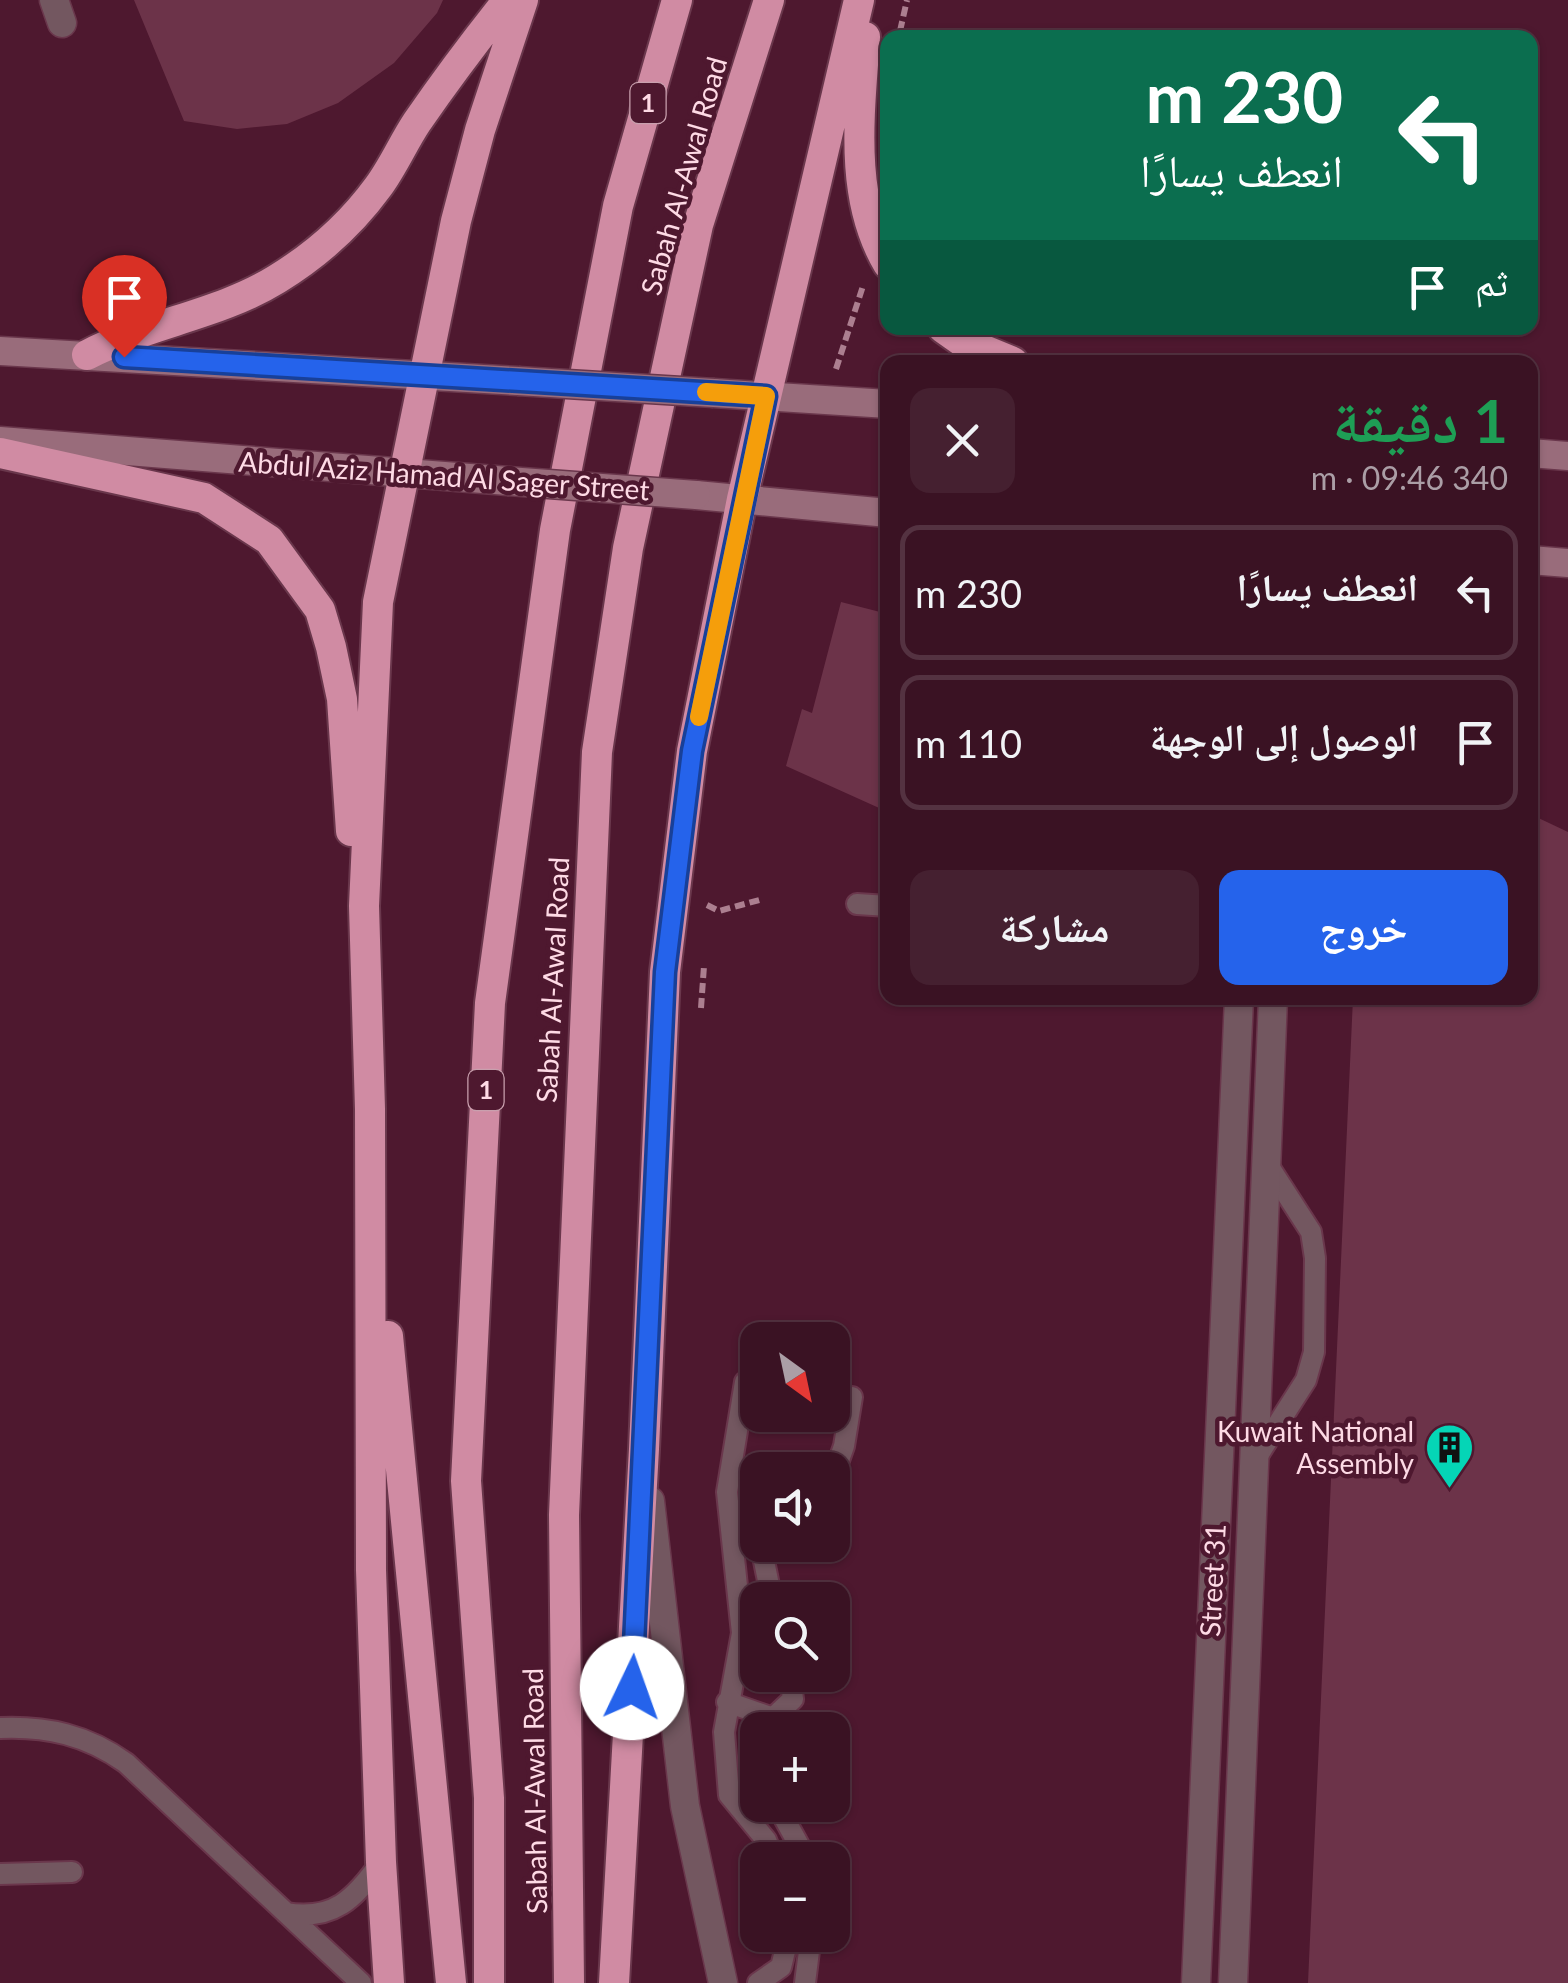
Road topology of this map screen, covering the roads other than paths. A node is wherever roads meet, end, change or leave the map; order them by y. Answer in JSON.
{"nodes":[{"id":1,"x":508,"y":0,"type":"edge"},
{"id":2,"x":522,"y":0,"type":"edge"},
{"id":3,"x":676,"y":0,"type":"edge"},
{"id":4,"x":770,"y":0,"type":"edge"},
{"id":5,"x":859,"y":0,"type":"edge"},
{"id":6,"x":868,"y":0,"type":"edge"},
{"id":7,"x":876,"y":271,"type":"edge"},
{"id":8,"x":953,"y":335,"type":"edge"},
{"id":9,"x":0,"y":351,"type":"edge"},
{"id":10,"x":87,"y":355,"type":"junction"},
{"id":11,"x":996,"y":355,"type":"edge"},
{"id":12,"x":422,"y":376,"type":"junction"},
{"id":13,"x":766,"y":396,"type":"junction"},
{"id":14,"x":880,"y":403,"type":"edge"},
{"id":15,"x":0,"y":441,"type":"edge"},
{"id":16,"x":0,"y":453,"type":"edge"},
{"id":17,"x":1538,"y":454,"type":"edge"},
{"id":18,"x":1568,"y":456,"type":"edge"},
{"id":19,"x":406,"y":472,"type":"junction"},
{"id":20,"x":742,"y":499,"type":"junction"},
{"id":21,"x":880,"y":512,"type":"edge"},
{"id":22,"x":1538,"y":560,"type":"edge"},
{"id":23,"x":1568,"y":562,"type":"edge"},
{"id":24,"x":857,"y":904,"type":"dead end"},
{"id":25,"x":880,"y":905,"type":"edge"},
{"id":26,"x":367,"y":996,"type":"junction"},
{"id":27,"x":1239,"y":1005,"type":"edge"},
{"id":28,"x":1273,"y":1005,"type":"edge"},
{"id":29,"x":370,"y":1109,"type":"junction"},
{"id":30,"x":1266,"y":1162,"type":"junction"},
{"id":31,"x":1229,"y":1229,"type":"junction"},
{"id":32,"x":1264,"y":1230,"type":"junction"},
{"id":33,"x":740,"y":1413,"type":"edge"},
{"id":34,"x":644,"y":1449,"type":"junction"},
{"id":35,"x":1254,"y":1462,"type":"junction"},
{"id":36,"x":742,"y":1582,"type":"edge"},
{"id":37,"x":740,"y":1662,"type":"edge"},
{"id":38,"x":727,"y":1702,"type":"junction"},
{"id":39,"x":747,"y":1712,"type":"edge"},
{"id":40,"x":0,"y":1728,"type":"edge"},
{"id":41,"x":1206,"y":1749,"type":"junction"},
{"id":42,"x":1242,"y":1750,"type":"junction"},
{"id":43,"x":767,"y":1842,"type":"edge"},
{"id":44,"x":381,"y":1862,"type":"junction"},
{"id":45,"x":72,"y":1872,"type":"dead end"},
{"id":46,"x":0,"y":1874,"type":"edge"},
{"id":47,"x":284,"y":1912,"type":"junction"},
{"id":48,"x":785,"y":1952,"type":"edge"},
{"id":49,"x":809,"y":1952,"type":"edge"},
{"id":50,"x":362,"y":1983,"type":"edge"},
{"id":51,"x":389,"y":1983,"type":"edge"},
{"id":52,"x":451,"y":1983,"type":"edge"},
{"id":53,"x":489,"y":1983,"type":"edge"},
{"id":54,"x":569,"y":1983,"type":"edge"},
{"id":55,"x":614,"y":1983,"type":"edge"},
{"id":56,"x":723,"y":1983,"type":"edge"},
{"id":57,"x":758,"y":1983,"type":"edge"},
{"id":58,"x":805,"y":1983,"type":"edge"},
{"id":59,"x":1196,"y":1983,"type":"edge"},
{"id":60,"x":1233,"y":1983,"type":"edge"}],
"edges":[{"from":1,"to":10,"type":"highway"},
{"from":2,"to":12,"type":"highway"},
{"from":3,"to":53,"type":"highway","name":"Sabah Al-Awal Road","number":"1"},
{"from":4,"to":54,"type":"highway","name":"Sabah Al-Awal Road"},
{"from":5,"to":13,"type":"highway"},
{"from":6,"to":7,"type":"highway"},
{"from":8,"to":11,"type":"highway"},
{"from":9,"to":10,"type":"main road"},
{"from":10,"to":12,"type":"main road"},
{"from":12,"to":13,"type":"main road","bridge":true},
{"from":12,"to":19,"type":"highway"},
{"from":13,"to":14,"type":"main road"},
{"from":13,"to":20,"type":"highway"},
{"from":15,"to":19,"type":"main road","name":"Abdul Aziz Hamad Al Sager Street"},
{"from":16,"to":26,"type":"highway"},
{"from":17,"to":18,"type":"main road"},
{"from":19,"to":20,"type":"main road","name":"Abdul Aziz Hamad Al Sager Street","bridge":true},
{"from":19,"to":26,"type":"highway"},
{"from":20,"to":21,"type":"main road","name":"Abdul Aziz Hamad Al Sager Street"},
{"from":20,"to":34,"type":"highway"},
{"from":22,"to":23,"type":"main road"},
{"from":24,"to":25,"type":"lane"},
{"from":26,"to":29,"type":"highway"},
{"from":27,"to":31,"type":"street","name":"Street 31"},
{"from":28,"to":30,"type":"street","name":"Street 31"},
{"from":29,"to":44,"type":"highway"},
{"from":29,"to":52,"type":"highway"},
{"from":30,"to":32,"type":"street","name":"Street 31"},
{"from":30,"to":35,"type":"lane"},
{"from":31,"to":32,"type":"street"},
{"from":31,"to":41,"type":"street","name":"Street 31"},
{"from":32,"to":35,"type":"street","name":"Street 31"},
{"from":33,"to":36,"type":"lane"},
{"from":34,"to":55,"type":"highway"},
{"from":34,"to":56,"type":"street"},
{"from":35,"to":42,"type":"street","name":"Street 31"},
{"from":37,"to":38,"type":"lane"},
{"from":38,"to":39,"type":"lane"},
{"from":38,"to":43,"type":"lane"},
{"from":40,"to":47,"type":"lane"},
{"from":41,"to":42,"type":"street"},
{"from":41,"to":59,"type":"street","name":"Street 31"},
{"from":42,"to":60,"type":"street","name":"Street 31"},
{"from":44,"to":47,"type":"lane"},
{"from":44,"to":51,"type":"highway"},
{"from":45,"to":46,"type":"lane"},
{"from":47,"to":50,"type":"lane"},
{"from":48,"to":57,"type":"lane"},
{"from":49,"to":58,"type":"lane"}]}
